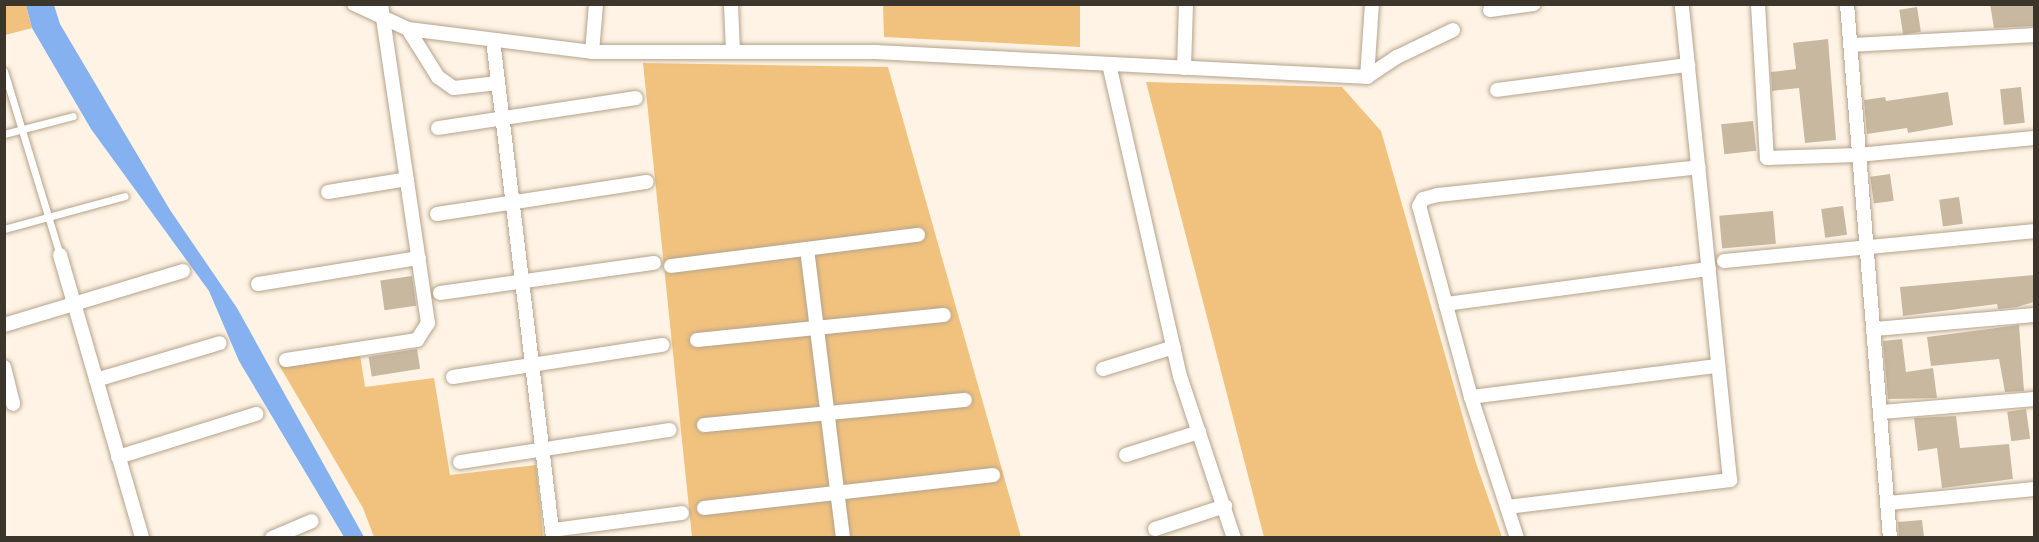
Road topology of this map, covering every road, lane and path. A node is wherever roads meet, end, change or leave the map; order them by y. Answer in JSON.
{"nodes":[{"id":1,"x":354,"y":4,"type":"edge"},
{"id":2,"x":596,"y":4,"type":"edge"},
{"id":3,"x":731,"y":4,"type":"edge"},
{"id":4,"x":1186,"y":4,"type":"edge"},
{"id":5,"x":1372,"y":4,"type":"edge"},
{"id":6,"x":1534,"y":4,"type":"edge"},
{"id":7,"x":1682,"y":4,"type":"edge"},
{"id":8,"x":1758,"y":4,"type":"edge"},
{"id":9,"x":1847,"y":4,"type":"edge"},
{"id":10,"x":381,"y":10,"type":"edge"},
{"id":11,"x":1490,"y":10,"type":"dead end"},
{"id":12,"x":408,"y":29,"type":"junction"},
{"id":13,"x":1453,"y":30,"type":"dead end"},
{"id":14,"x":2034,"y":34,"type":"edge"},
{"id":15,"x":492,"y":40,"type":"junction"},
{"id":16,"x":1851,"y":45,"type":"junction"},
{"id":17,"x":592,"y":52,"type":"junction"},
{"id":18,"x":733,"y":52,"type":"junction"},
{"id":19,"x":1109,"y":64,"type":"junction"},
{"id":20,"x":1688,"y":65,"type":"junction"},
{"id":21,"x":1184,"y":68,"type":"junction"},
{"id":22,"x":4,"y":71,"type":"edge"},
{"id":23,"x":1366,"y":77,"type":"junction"},
{"id":24,"x":498,"y":83,"type":"junction"},
{"id":25,"x":1497,"y":90,"type":"dead end"},
{"id":26,"x":636,"y":98,"type":"dead end"},
{"id":27,"x":73,"y":116,"type":"dead end"},
{"id":28,"x":502,"y":118,"type":"junction"},
{"id":29,"x":438,"y":128,"type":"dead end"},
{"id":30,"x":23,"y":129,"type":"junction"},
{"id":31,"x":4,"y":134,"type":"edge"},
{"id":32,"x":2034,"y":138,"type":"edge"},
{"id":33,"x":1858,"y":155,"type":"junction"},
{"id":34,"x":1698,"y":167,"type":"junction"},
{"id":35,"x":407,"y":179,"type":"junction"},
{"id":36,"x":647,"y":182,"type":"dead end"},
{"id":37,"x":328,"y":192,"type":"dead end"},
{"id":38,"x":125,"y":196,"type":"dead end"},
{"id":39,"x":512,"y":202,"type":"junction"},
{"id":40,"x":437,"y":214,"type":"dead end"},
{"id":41,"x":49,"y":217,"type":"junction"},
{"id":42,"x":4,"y":229,"type":"edge"},
{"id":43,"x":2034,"y":231,"type":"edge"},
{"id":44,"x":918,"y":235,"type":"dead end"},
{"id":45,"x":1867,"y":247,"type":"junction"},
{"id":46,"x":807,"y":249,"type":"junction"},
{"id":47,"x":60,"y":255,"type":"joint"},
{"id":48,"x":419,"y":258,"type":"junction"},
{"id":49,"x":1724,"y":261,"type":"dead end"},
{"id":50,"x":654,"y":263,"type":"dead end"},
{"id":51,"x":671,"y":266,"type":"dead end"},
{"id":52,"x":1709,"y":269,"type":"junction"},
{"id":53,"x":183,"y":271,"type":"dead end"},
{"id":54,"x":522,"y":281,"type":"junction"},
{"id":55,"x":258,"y":284,"type":"dead end"},
{"id":56,"x":440,"y":293,"type":"dead end"},
{"id":57,"x":73,"y":302,"type":"junction"},
{"id":58,"x":1446,"y":304,"type":"junction"},
{"id":59,"x":944,"y":315,"type":"dead end"},
{"id":60,"x":2034,"y":315,"type":"edge"},
{"id":61,"x":4,"y":325,"type":"edge"},
{"id":62,"x":818,"y":328,"type":"junction"},
{"id":63,"x":1875,"y":329,"type":"junction"},
{"id":64,"x":697,"y":340,"type":"dead end"},
{"id":65,"x":220,"y":343,"type":"dead end"},
{"id":66,"x":663,"y":345,"type":"dead end"},
{"id":67,"x":1174,"y":347,"type":"junction"},
{"id":68,"x":286,"y":360,"type":"dead end"},
{"id":69,"x":532,"y":365,"type":"junction"},
{"id":70,"x":1719,"y":366,"type":"junction"},
{"id":71,"x":4,"y":367,"type":"edge"},
{"id":72,"x":1103,"y":369,"type":"dead end"},
{"id":73,"x":453,"y":376,"type":"dead end"},
{"id":74,"x":96,"y":380,"type":"junction"},
{"id":75,"x":1471,"y":397,"type":"junction"},
{"id":76,"x":965,"y":399,"type":"dead end"},
{"id":77,"x":2034,"y":399,"type":"edge"},
{"id":78,"x":13,"y":404,"type":"dead end"},
{"id":79,"x":1882,"y":412,"type":"junction"},
{"id":80,"x":826,"y":413,"type":"junction"},
{"id":81,"x":256,"y":414,"type":"dead end"},
{"id":82,"x":704,"y":425,"type":"dead end"},
{"id":83,"x":670,"y":430,"type":"dead end"},
{"id":84,"x":1199,"y":432,"type":"junction"},
{"id":85,"x":543,"y":449,"type":"junction"},
{"id":86,"x":1126,"y":455,"type":"dead end"},
{"id":87,"x":118,"y":457,"type":"junction"},
{"id":88,"x":460,"y":462,"type":"dead end"},
{"id":89,"x":993,"y":475,"type":"dead end"},
{"id":90,"x":2034,"y":489,"type":"edge"},
{"id":91,"x":838,"y":494,"type":"junction"},
{"id":92,"x":1889,"y":503,"type":"junction"},
{"id":93,"x":1225,"y":506,"type":"junction"},
{"id":94,"x":1507,"y":507,"type":"junction"},
{"id":95,"x":704,"y":508,"type":"dead end"},
{"id":96,"x":682,"y":513,"type":"dead end"},
{"id":97,"x":312,"y":521,"type":"dead end"},
{"id":98,"x":1155,"y":529,"type":"dead end"},
{"id":99,"x":553,"y":534,"type":"edge"},
{"id":100,"x":142,"y":537,"type":"edge"},
{"id":101,"x":272,"y":537,"type":"edge"},
{"id":102,"x":843,"y":537,"type":"edge"},
{"id":103,"x":1234,"y":537,"type":"edge"},
{"id":104,"x":1517,"y":537,"type":"edge"},
{"id":105,"x":1890,"y":537,"type":"edge"}],
"edges":[{"from":1,"to":10,"type":"street"},
{"from":2,"to":17,"type":"street"},
{"from":3,"to":18,"type":"street"},
{"from":4,"to":21,"type":"street"},
{"from":5,"to":23,"type":"street"},
{"from":6,"to":11,"type":"street"},
{"from":7,"to":20,"type":"street"},
{"from":8,"to":33,"type":"street"},
{"from":9,"to":16,"type":"street"},
{"from":10,"to":12,"type":"street"},
{"from":10,"to":35,"type":"street"},
{"from":12,"to":15,"type":"street"},
{"from":12,"to":24,"type":"street"},
{"from":13,"to":23,"type":"street"},
{"from":14,"to":16,"type":"street"},
{"from":15,"to":17,"type":"street"},
{"from":15,"to":24,"type":"street"},
{"from":16,"to":33,"type":"street"},
{"from":17,"to":18,"type":"street"},
{"from":18,"to":19,"type":"street"},
{"from":19,"to":21,"type":"street"},
{"from":19,"to":67,"type":"street"},
{"from":20,"to":25,"type":"street"},
{"from":20,"to":34,"type":"street"},
{"from":21,"to":23,"type":"street"},
{"from":22,"to":30,"type":"lane"},
{"from":24,"to":28,"type":"street"},
{"from":26,"to":28,"type":"street"},
{"from":27,"to":30,"type":"lane"},
{"from":28,"to":29,"type":"street"},
{"from":28,"to":39,"type":"street"},
{"from":30,"to":31,"type":"lane"},
{"from":30,"to":41,"type":"lane"},
{"from":32,"to":33,"type":"street"},
{"from":33,"to":45,"type":"street"},
{"from":34,"to":52,"type":"street"},
{"from":34,"to":58,"type":"street"},
{"from":35,"to":37,"type":"street"},
{"from":35,"to":48,"type":"street"},
{"from":36,"to":39,"type":"street"},
{"from":38,"to":41,"type":"lane"},
{"from":39,"to":40,"type":"street"},
{"from":39,"to":54,"type":"street"},
{"from":41,"to":42,"type":"lane"},
{"from":41,"to":47,"type":"lane"},
{"from":43,"to":45,"type":"street"},
{"from":44,"to":46,"type":"street"},
{"from":45,"to":49,"type":"street"},
{"from":45,"to":63,"type":"street"},
{"from":46,"to":51,"type":"street"},
{"from":46,"to":62,"type":"street"},
{"from":47,"to":57,"type":"street"},
{"from":48,"to":55,"type":"street"},
{"from":48,"to":68,"type":"street"},
{"from":50,"to":54,"type":"street"},
{"from":52,"to":58,"type":"street"},
{"from":52,"to":70,"type":"street"},
{"from":53,"to":57,"type":"street"},
{"from":54,"to":56,"type":"street"},
{"from":54,"to":69,"type":"street"},
{"from":57,"to":61,"type":"street"},
{"from":57,"to":74,"type":"street"},
{"from":58,"to":75,"type":"street"},
{"from":59,"to":62,"type":"street"},
{"from":60,"to":63,"type":"street"},
{"from":62,"to":64,"type":"street"},
{"from":62,"to":80,"type":"street"},
{"from":63,"to":79,"type":"street"},
{"from":65,"to":74,"type":"street"},
{"from":66,"to":69,"type":"street"},
{"from":67,"to":72,"type":"street"},
{"from":67,"to":84,"type":"street"},
{"from":69,"to":73,"type":"street"},
{"from":69,"to":85,"type":"street"},
{"from":70,"to":75,"type":"street"},
{"from":70,"to":94,"type":"street"},
{"from":71,"to":78,"type":"street"},
{"from":74,"to":87,"type":"street"},
{"from":75,"to":94,"type":"street"},
{"from":76,"to":80,"type":"street"},
{"from":77,"to":79,"type":"street"},
{"from":79,"to":92,"type":"street"},
{"from":80,"to":82,"type":"street"},
{"from":80,"to":91,"type":"street"},
{"from":81,"to":87,"type":"street"},
{"from":83,"to":85,"type":"street"},
{"from":84,"to":86,"type":"street"},
{"from":84,"to":93,"type":"street"},
{"from":85,"to":88,"type":"street"},
{"from":85,"to":99,"type":"street"},
{"from":87,"to":100,"type":"street"},
{"from":89,"to":91,"type":"street"},
{"from":90,"to":92,"type":"street"},
{"from":91,"to":95,"type":"street"},
{"from":91,"to":102,"type":"street"},
{"from":92,"to":105,"type":"street"},
{"from":93,"to":98,"type":"street"},
{"from":93,"to":103,"type":"street"},
{"from":94,"to":104,"type":"street"},
{"from":96,"to":99,"type":"street"},
{"from":97,"to":101,"type":"street"}]}
